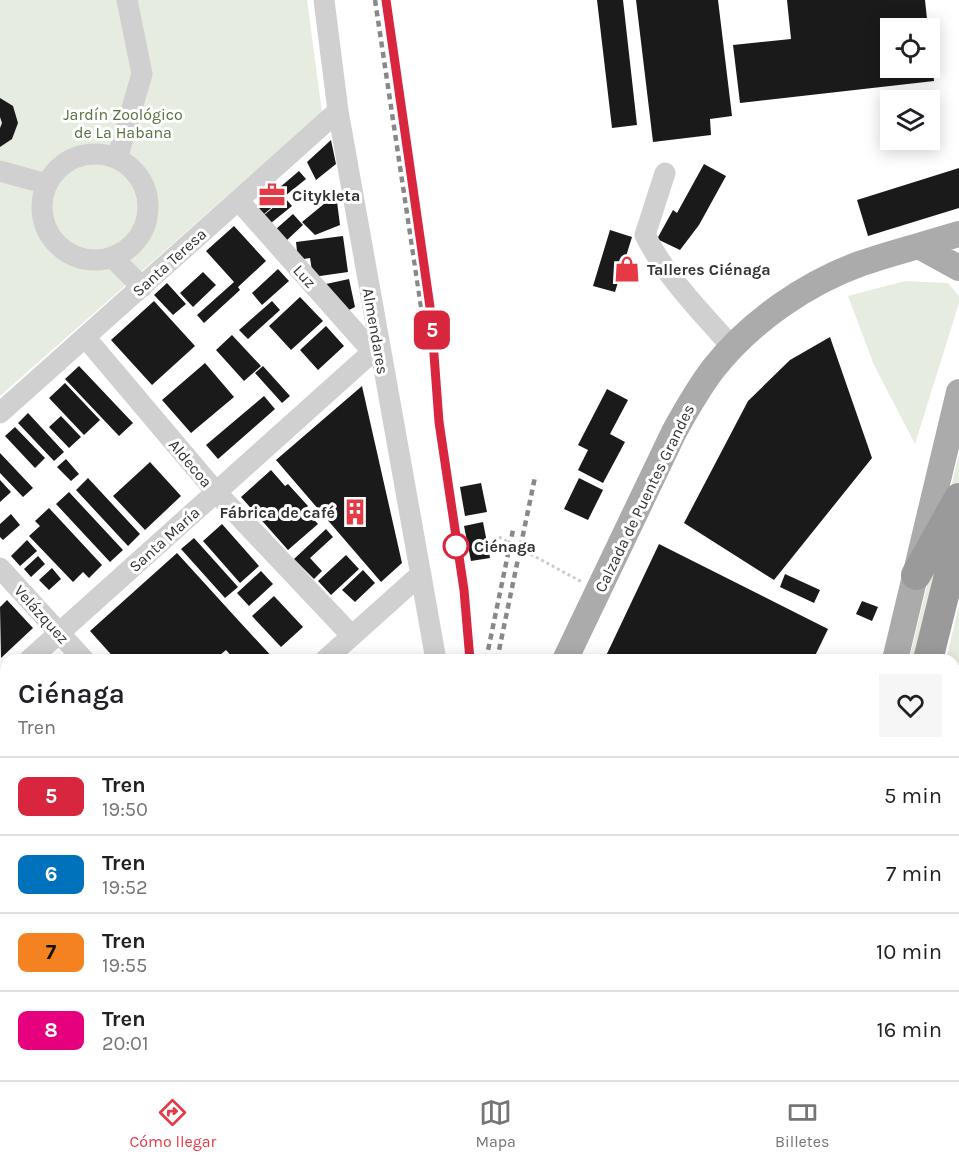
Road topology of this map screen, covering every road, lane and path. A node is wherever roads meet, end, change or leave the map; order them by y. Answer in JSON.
{"nodes":[{"id":1,"x":127,"y":0,"type":"edge"},
{"id":2,"x":324,"y":0,"type":"edge"},
{"id":3,"x":338,"y":111,"type":"junction"},
{"id":4,"x":117,"y":159,"type":"junction"},
{"id":5,"x":0,"y":171,"type":"edge"},
{"id":6,"x":665,"y":173,"type":"dead end"},
{"id":7,"x":47,"y":184,"type":"junction"},
{"id":8,"x":238,"y":200,"type":"junction"},
{"id":9,"x":959,"y":234,"type":"edge"},
{"id":10,"x":919,"y":246,"type":"junction"},
{"id":11,"x":113,"y":258,"type":"junction"},
{"id":12,"x":959,"y":268,"type":"edge"},
{"id":13,"x":142,"y":287,"type":"junction"},
{"id":14,"x":84,"y":337,"type":"junction"},
{"id":15,"x":732,"y":348,"type":"junction"},
{"id":16,"x":376,"y":349,"type":"junction"},
{"id":17,"x":959,"y":392,"type":"edge"},
{"id":18,"x":0,"y":412,"type":"edge"},
{"id":19,"x":216,"y":492,"type":"junction"},
{"id":20,"x":959,"y":498,"type":"edge"},
{"id":21,"x":959,"y":535,"type":"edge"},
{"id":22,"x":499,"y":537,"type":"dead end"},
{"id":23,"x":0,"y":568,"type":"edge"},
{"id":24,"x":421,"y":574,"type":"junction"},
{"id":25,"x":916,"y":575,"type":"junction"},
{"id":26,"x":599,"y":591,"type":"junction"},
{"id":27,"x":60,"y":633,"type":"junction"},
{"id":28,"x":352,"y":636,"type":"junction"},
{"id":29,"x":37,"y":654,"type":"edge"},
{"id":30,"x":79,"y":654,"type":"edge"},
{"id":31,"x":332,"y":654,"type":"edge"},
{"id":32,"x":435,"y":654,"type":"edge"},
{"id":33,"x":568,"y":654,"type":"edge"},
{"id":34,"x":896,"y":654,"type":"edge"},
{"id":35,"x":929,"y":654,"type":"edge"}],
"edges":[{"from":1,"to":4,"type":"street"},
{"from":2,"to":3,"type":"street","name":"Almendares"},
{"from":3,"to":8,"type":"street","name":"Santa Teresa"},
{"from":3,"to":16,"type":"street","name":"Almendares"},
{"from":4,"to":7,"type":"street"},
{"from":4,"to":11,"type":"street"},
{"from":5,"to":7,"type":"street"},
{"from":6,"to":15,"type":"street"},
{"from":7,"to":11,"type":"street"},
{"from":8,"to":13,"type":"street","name":"Santa Teresa"},
{"from":8,"to":16,"type":"street","name":"Luz"},
{"from":9,"to":10,"type":"main road","name":"Calzada de Puentes Grandes"},
{"from":10,"to":12,"type":"main road"},
{"from":10,"to":15,"type":"main road","name":"Calzada de Puentes Grandes"},
{"from":11,"to":13,"type":"street"},
{"from":13,"to":14,"type":"street","name":"Santa Teresa"},
{"from":14,"to":18,"type":"street","name":"Santa Teresa"},
{"from":14,"to":19,"type":"street","name":"Aldecoa"},
{"from":15,"to":26,"type":"main road","name":"Calzada de Puentes Grandes"},
{"from":16,"to":19,"type":"street","name":"Santa María"},
{"from":16,"to":24,"type":"street","name":"Almendares"},
{"from":17,"to":25,"type":"main road"},
{"from":19,"to":27,"type":"street","name":"Santa María"},
{"from":19,"to":28,"type":"street","name":"Aldecoa"},
{"from":20,"to":25,"type":"highway"},
{"from":21,"to":35,"type":"highway"},
{"from":22,"to":26,"type":"path"},
{"from":23,"to":27,"type":"street","name":"Velázquez"},
{"from":24,"to":28,"type":"street"},
{"from":24,"to":32,"type":"street","name":"Almendares"},
{"from":25,"to":34,"type":"main road"},
{"from":26,"to":33,"type":"main road","name":"Calzada de Puentes Grandes"},
{"from":27,"to":29,"type":"street","name":"Santa María"},
{"from":27,"to":30,"type":"street","name":"Velázquez"},
{"from":28,"to":31,"type":"street"}]}
